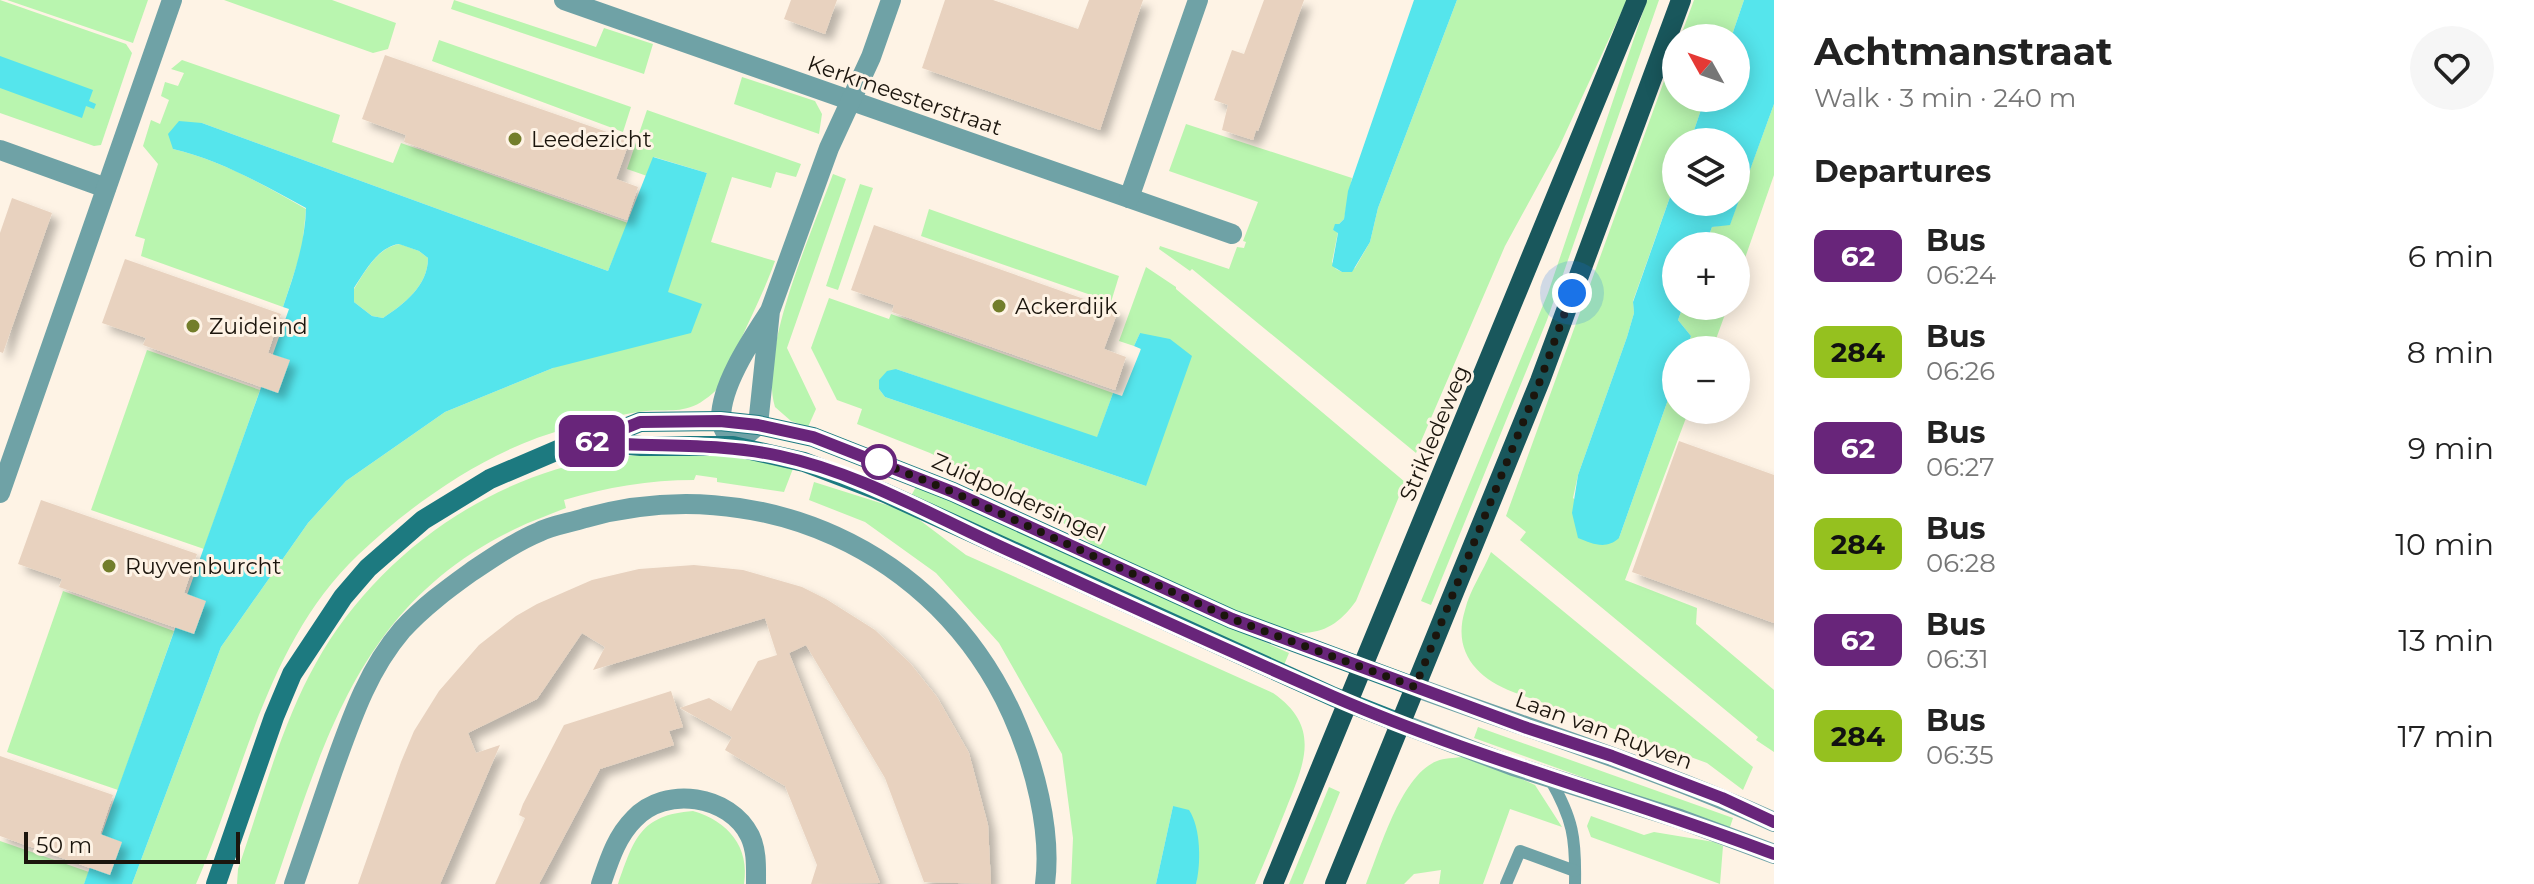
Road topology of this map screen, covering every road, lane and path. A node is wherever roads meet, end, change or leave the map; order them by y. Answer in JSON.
{"nodes":[{"id":1,"x":172,"y":0,"type":"edge"},
{"id":2,"x":891,"y":0,"type":"edge"},
{"id":3,"x":1198,"y":0,"type":"edge"},
{"id":4,"x":1637,"y":0,"type":"edge"},
{"id":5,"x":1681,"y":0,"type":"edge"},
{"id":6,"x":573,"y":2,"type":"edge"},
{"id":7,"x":851,"y":102,"type":"junction"},
{"id":8,"x":0,"y":150,"type":"edge"},
{"id":9,"x":106,"y":188,"type":"junction"},
{"id":10,"x":1129,"y":198,"type":"junction"},
{"id":11,"x":1232,"y":234,"type":"dead end"},
{"id":12,"x":770,"y":311,"type":"junction"},
{"id":13,"x":720,"y":421,"type":"junction"},
{"id":14,"x":758,"y":425,"type":"junction"},
{"id":15,"x":591,"y":442,"type":"junction"},
{"id":16,"x":733,"y":446,"type":"junction"},
{"id":17,"x":0,"y":493,"type":"edge"},
{"id":18,"x":1362,"y":668,"type":"junction"},
{"id":19,"x":1415,"y":687,"type":"junction"},
{"id":20,"x":1347,"y":702,"type":"junction"},
{"id":21,"x":1400,"y":723,"type":"junction"},
{"id":22,"x":1549,"y":776,"type":"junction"},
{"id":23,"x":1774,"y":822,"type":"edge"},
{"id":24,"x":1774,"y":854,"type":"edge"},
{"id":25,"x":1575,"y":878,"type":"edge"},
{"id":26,"x":216,"y":884,"type":"edge"},
{"id":27,"x":294,"y":884,"type":"edge"},
{"id":28,"x":601,"y":884,"type":"edge"},
{"id":29,"x":756,"y":884,"type":"edge"},
{"id":30,"x":1045,"y":884,"type":"edge"},
{"id":31,"x":1273,"y":884,"type":"edge"},
{"id":32,"x":1335,"y":884,"type":"edge"},
{"id":33,"x":1506,"y":884,"type":"edge"}],
"edges":[{"from":1,"to":9,"type":"street"},
{"from":2,"to":7,"type":"street"},
{"from":3,"to":10,"type":"street"},
{"from":4,"to":18,"type":"main road","name":"Strikledeweg"},
{"from":5,"to":19,"type":"main road"},
{"from":6,"to":7,"type":"street","name":"Kerkmeesterstraat"},
{"from":7,"to":10,"type":"street","name":"Kerkmeesterstraat"},
{"from":7,"to":12,"type":"street"},
{"from":8,"to":9,"type":"street"},
{"from":9,"to":17,"type":"street"},
{"from":10,"to":11,"type":"street","name":"Kerkmeesterstraat"},
{"from":12,"to":13,"type":"street"},
{"from":12,"to":14,"type":"street"},
{"from":13,"to":14,"type":"street","name":"Zuidpoldersingel"},
{"from":13,"to":15,"type":"street","name":"Zuidpoldersingel"},
{"from":13,"to":16,"type":"street"},
{"from":14,"to":16,"type":"street"},
{"from":14,"to":18,"type":"street","name":"Zuidpoldersingel"},
{"from":15,"to":16,"type":"street","name":"Zuidpoldersingel"},
{"from":15,"to":26,"type":"street","name":"Zuidpoldersingel"},
{"from":16,"to":20,"type":"street","name":"Zuidpoldersingel"},
{"from":18,"to":19,"type":"street","name":"Zuidpoldersingel"},
{"from":18,"to":20,"type":"main road","name":"Strikledeweg"},
{"from":19,"to":21,"type":"main road"},
{"from":19,"to":23,"type":"street","name":"Laan van Ruyven"},
{"from":20,"to":21,"type":"street","name":"Zuidpoldersingel"},
{"from":20,"to":31,"type":"main road","name":"Strikledeweg"},
{"from":21,"to":22,"type":"street"},
{"from":21,"to":32,"type":"main road"},
{"from":22,"to":24,"type":"street"},
{"from":22,"to":25,"type":"lane"},
{"from":25,"to":33,"type":"lane"},
{"from":27,"to":30,"type":"street"},
{"from":28,"to":29,"type":"street"}]}
